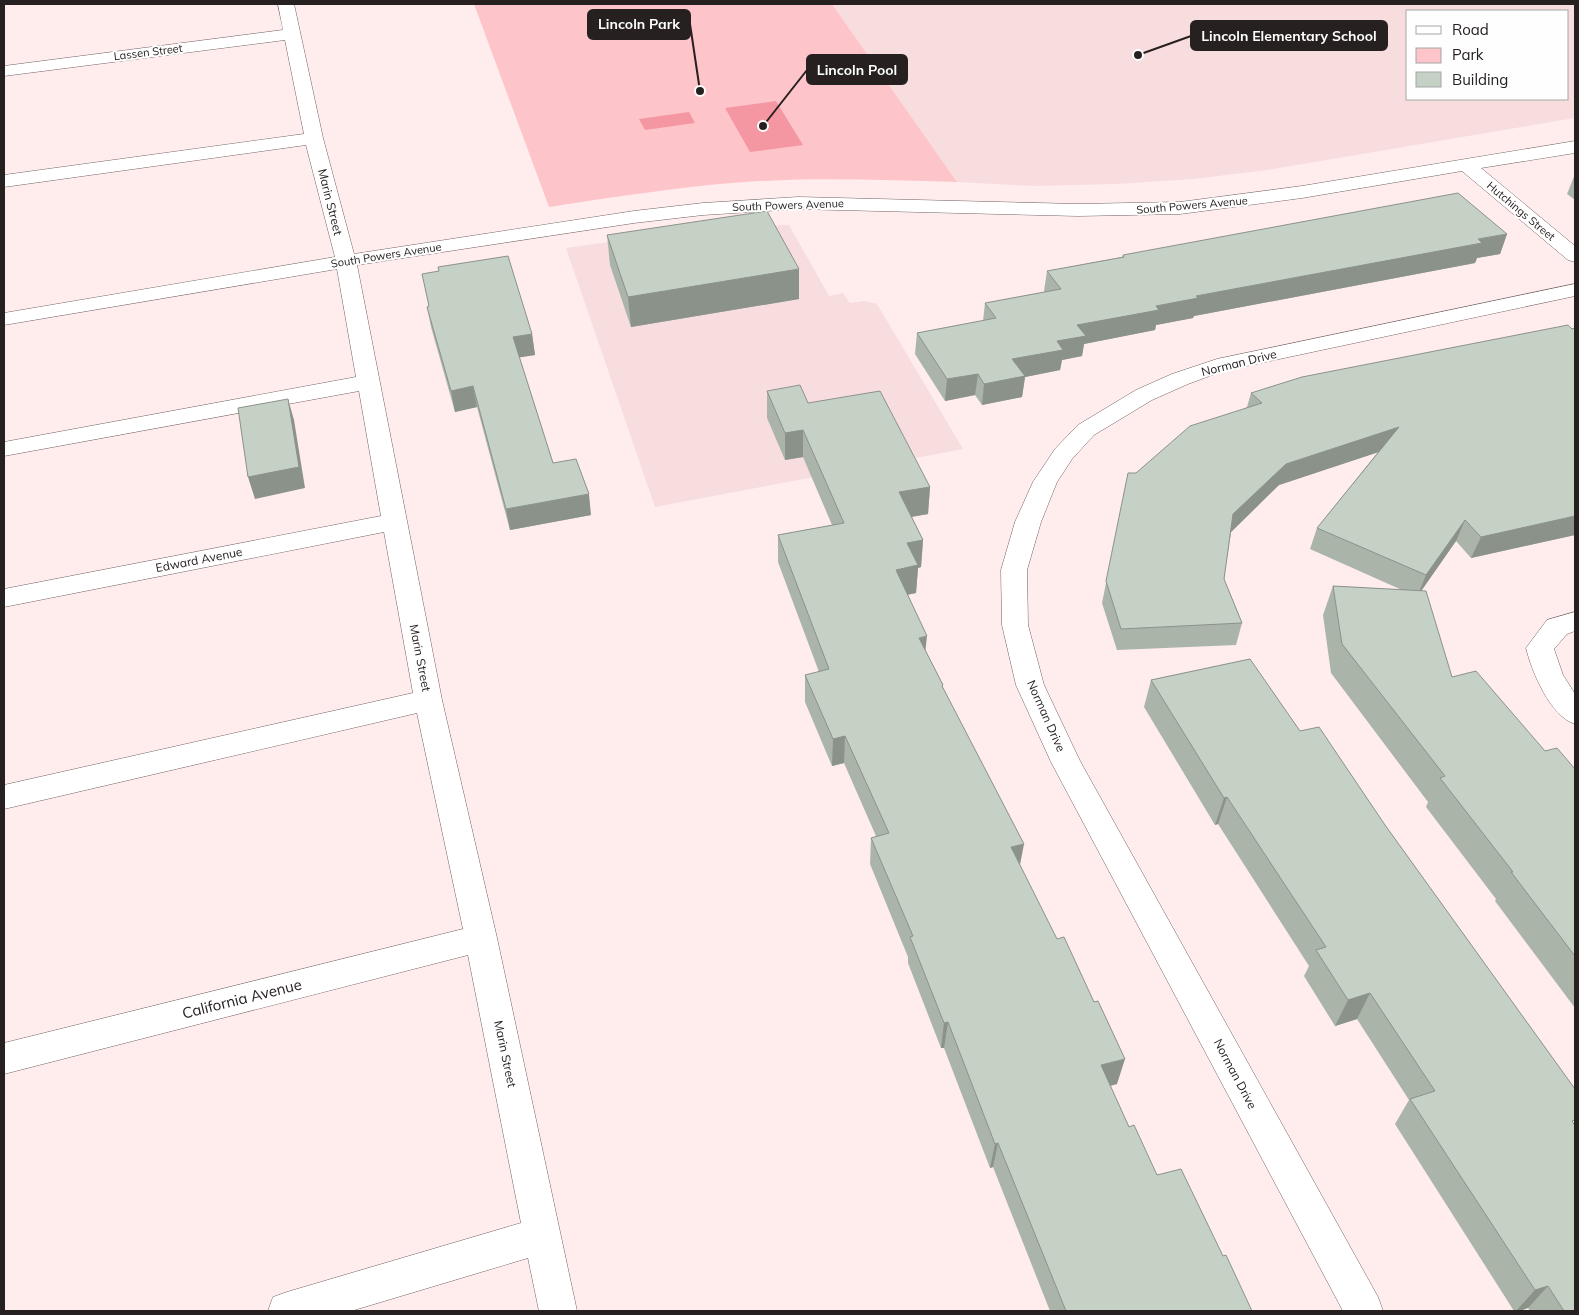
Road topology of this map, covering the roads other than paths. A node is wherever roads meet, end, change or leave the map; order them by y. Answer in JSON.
{"nodes":[{"id":1,"x":286,"y":4,"type":"edge"},
{"id":2,"x":292,"y":34,"type":"junction"},
{"id":3,"x":4,"y":71,"type":"edge"},
{"id":4,"x":314,"y":138,"type":"junction"},
{"id":5,"x":1575,"y":147,"type":"edge"},
{"id":6,"x":1466,"y":165,"type":"junction"},
{"id":7,"x":4,"y":181,"type":"edge"},
{"id":8,"x":1575,"y":256,"type":"edge"},
{"id":9,"x":346,"y":261,"type":"junction"},
{"id":10,"x":1575,"y":290,"type":"edge"},
{"id":11,"x":4,"y":319,"type":"edge"},
{"id":12,"x":369,"y":382,"type":"junction"},
{"id":13,"x":4,"y":449,"type":"edge"},
{"id":14,"x":393,"y":522,"type":"junction"},
{"id":15,"x":4,"y":598,"type":"edge"},
{"id":16,"x":1575,"y":621,"type":"edge"},
{"id":17,"x":428,"y":700,"type":"junction"},
{"id":18,"x":1575,"y":713,"type":"edge"},
{"id":19,"x":4,"y":797,"type":"edge"},
{"id":20,"x":481,"y":938,"type":"junction"},
{"id":21,"x":4,"y":1059,"type":"edge"},
{"id":22,"x":542,"y":1235,"type":"junction"},
{"id":23,"x":287,"y":1311,"type":"edge"},
{"id":24,"x":558,"y":1311,"type":"edge"},
{"id":25,"x":1364,"y":1311,"type":"edge"}],
"edges":[{"from":1,"to":2,"type":"street","name":"Marin Street"},
{"from":2,"to":3,"type":"street","name":"Lassen Street"},
{"from":2,"to":4,"type":"street","name":"Marin Street"},
{"from":4,"to":7,"type":"street"},
{"from":4,"to":9,"type":"street","name":"Marin Street"},
{"from":5,"to":6,"type":"street","name":"South Powers Avenue"},
{"from":6,"to":8,"type":"street","name":"Hutchings Street"},
{"from":6,"to":9,"type":"street","name":"South Powers Avenue"},
{"from":9,"to":11,"type":"street","name":"South Powers Avenue"},
{"from":9,"to":12,"type":"street","name":"Marin Street"},
{"from":10,"to":25,"type":"street","name":"Norman Drive"},
{"from":12,"to":13,"type":"street"},
{"from":12,"to":14,"type":"street","name":"Marin Street"},
{"from":14,"to":15,"type":"street","name":"Edward Avenue"},
{"from":14,"to":17,"type":"street","name":"Marin Street"},
{"from":16,"to":18,"type":"street"},
{"from":17,"to":19,"type":"street"},
{"from":17,"to":20,"type":"street","name":"Marin Street"},
{"from":20,"to":21,"type":"street","name":"California Avenue"},
{"from":20,"to":22,"type":"street","name":"Marin Street"},
{"from":22,"to":23,"type":"street"},
{"from":22,"to":24,"type":"street","name":"Marin Street"}]}
